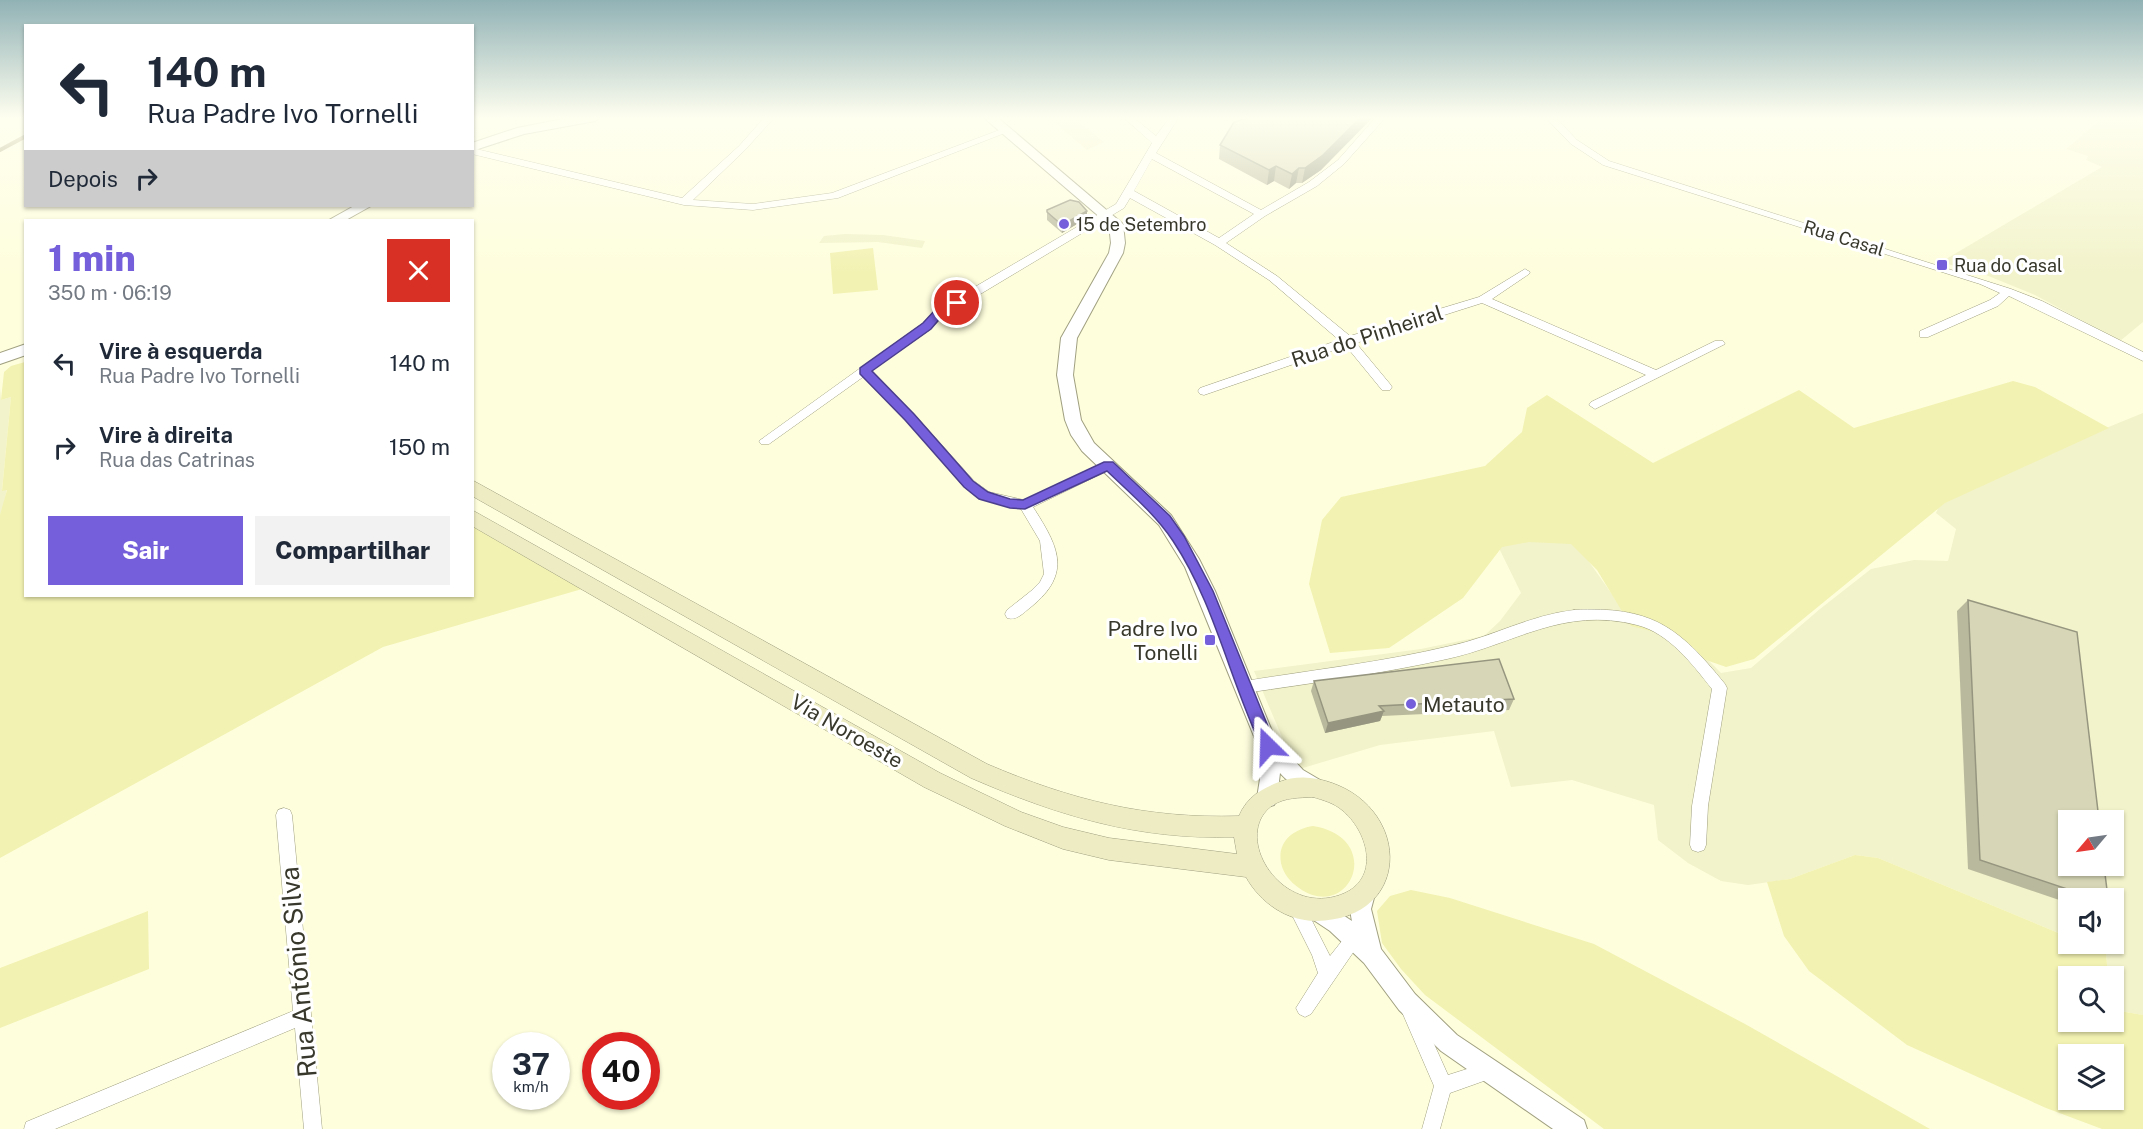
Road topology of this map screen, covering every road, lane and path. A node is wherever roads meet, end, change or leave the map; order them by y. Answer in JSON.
{"nodes":[{"id":1,"x":555,"y":170,"type":"edge"},
{"id":2,"x":719,"y":170,"type":"edge"},
{"id":3,"x":903,"y":170,"type":"edge"},
{"id":4,"x":1052,"y":170,"type":"edge"},
{"id":5,"x":1143,"y":170,"type":"edge"},
{"id":6,"x":1180,"y":170,"type":"edge"},
{"id":7,"x":1331,"y":170,"type":"edge"},
{"id":8,"x":1627,"y":170,"type":"edge"},
{"id":9,"x":1129,"y":193,"type":"junction"},
{"id":10,"x":684,"y":202,"type":"junction"},
{"id":11,"x":362,"y":207,"type":"edge"},
{"id":12,"x":1261,"y":213,"type":"junction"},
{"id":13,"x":1107,"y":215,"type":"junction"},
{"id":14,"x":338,"y":219,"type":"edge"},
{"id":15,"x":1219,"y":243,"type":"junction"},
{"id":16,"x":1525,"y":272,"type":"dead end"},
{"id":17,"x":2007,"y":291,"type":"junction"},
{"id":18,"x":1483,"y":299,"type":"junction"},
{"id":19,"x":1924,"y":334,"type":"dead end"},
{"id":20,"x":1348,"y":341,"type":"junction"},
{"id":21,"x":1719,"y":344,"type":"dead end"},
{"id":22,"x":24,"y":350,"type":"edge"},
{"id":23,"x":2143,"y":357,"type":"edge"},
{"id":24,"x":0,"y":359,"type":"edge"},
{"id":25,"x":864,"y":371,"type":"junction"},
{"id":26,"x":1656,"y":375,"type":"junction"},
{"id":27,"x":1386,"y":387,"type":"dead end"},
{"id":28,"x":1204,"y":391,"type":"dead end"},
{"id":29,"x":1595,"y":405,"type":"dead end"},
{"id":30,"x":765,"y":441,"type":"dead end"},
{"id":31,"x":1109,"y":465,"type":"junction"},
{"id":32,"x":474,"y":488,"type":"edge"},
{"id":33,"x":1025,"y":505,"type":"junction"},
{"id":34,"x":474,"y":518,"type":"edge"},
{"id":35,"x":1012,"y":614,"type":"dead end"},
{"id":36,"x":1245,"y":687,"type":"junction"},
{"id":37,"x":1268,"y":746,"type":"junction"},
{"id":38,"x":1313,"y":787,"type":"junction"},
{"id":39,"x":1267,"y":798,"type":"junction"},
{"id":40,"x":284,"y":815,"type":"dead end"},
{"id":41,"x":1247,"y":826,"type":"junction"},
{"id":42,"x":1698,"y":844,"type":"dead end"},
{"id":43,"x":1250,"y":866,"type":"junction"},
{"id":44,"x":1364,"y":894,"type":"junction"},
{"id":45,"x":1295,"y":905,"type":"junction"},
{"id":46,"x":1320,"y":911,"type":"junction"},
{"id":47,"x":1364,"y":947,"type":"junction"},
{"id":48,"x":1327,"y":974,"type":"junction"},
{"id":49,"x":1407,"y":1002,"type":"junction"},
{"id":50,"x":1305,"y":1008,"type":"dead end"},
{"id":51,"x":301,"y":1017,"type":"junction"},
{"id":52,"x":1489,"y":1071,"type":"junction"},
{"id":53,"x":1443,"y":1086,"type":"junction"},
{"id":54,"x":33,"y":1129,"type":"edge"},
{"id":55,"x":313,"y":1129,"type":"edge"},
{"id":56,"x":1431,"y":1129,"type":"edge"},
{"id":57,"x":1575,"y":1129,"type":"edge"}],
"edges":[{"from":1,"to":10,"type":"street"},
{"from":2,"to":10,"type":"street"},
{"from":3,"to":10,"type":"street"},
{"from":4,"to":13,"type":"street"},
{"from":5,"to":9,"type":"street"},
{"from":6,"to":12,"type":"street"},
{"from":7,"to":12,"type":"street"},
{"from":8,"to":17,"type":"street","name":"Rua Casal"},
{"from":9,"to":13,"type":"street"},
{"from":9,"to":15,"type":"street"},
{"from":11,"to":14,"type":"street"},
{"from":12,"to":15,"type":"street"},
{"from":13,"to":25,"type":"street"},
{"from":13,"to":31,"type":"street"},
{"from":15,"to":20,"type":"street"},
{"from":16,"to":18,"type":"street","name":"Rua do Pinheiral"},
{"from":17,"to":19,"type":"street"},
{"from":17,"to":23,"type":"street","name":"Rua Casal"},
{"from":18,"to":20,"type":"street","name":"Rua do Pinheiral"},
{"from":18,"to":26,"type":"street"},
{"from":20,"to":27,"type":"street"},
{"from":20,"to":28,"type":"street","name":"Rua do Pinheiral"},
{"from":21,"to":26,"type":"street"},
{"from":22,"to":24,"type":"street"},
{"from":25,"to":30,"type":"street"},
{"from":25,"to":33,"type":"street"},
{"from":26,"to":29,"type":"street"},
{"from":31,"to":33,"type":"street"},
{"from":31,"to":36,"type":"street"},
{"from":32,"to":41,"type":"main road","name":"Via Noroeste"},
{"from":33,"to":35,"type":"street"},
{"from":34,"to":43,"type":"main road","name":"Via Noroeste"},
{"from":36,"to":37,"type":"street"},
{"from":36,"to":42,"type":"street"},
{"from":37,"to":38,"type":"street"},
{"from":37,"to":39,"type":"street"},
{"from":38,"to":39,"type":"main road"},
{"from":38,"to":44,"type":"main road"},
{"from":39,"to":41,"type":"main road"},
{"from":40,"to":51,"type":"street","name":"Rua António Silva"},
{"from":41,"to":43,"type":"main road"},
{"from":43,"to":45,"type":"main road"},
{"from":44,"to":46,"type":"main road"},
{"from":44,"to":47,"type":"street"},
{"from":45,"to":46,"type":"main road"},
{"from":45,"to":48,"type":"street"},
{"from":46,"to":47,"type":"street"},
{"from":47,"to":48,"type":"street"},
{"from":47,"to":49,"type":"street"},
{"from":48,"to":50,"type":"street"},
{"from":49,"to":52,"type":"street"},
{"from":49,"to":53,"type":"street"},
{"from":51,"to":54,"type":"street"},
{"from":51,"to":55,"type":"street","name":"Rua António Silva"},
{"from":52,"to":53,"type":"street"},
{"from":52,"to":57,"type":"street"},
{"from":53,"to":56,"type":"street"}]}
